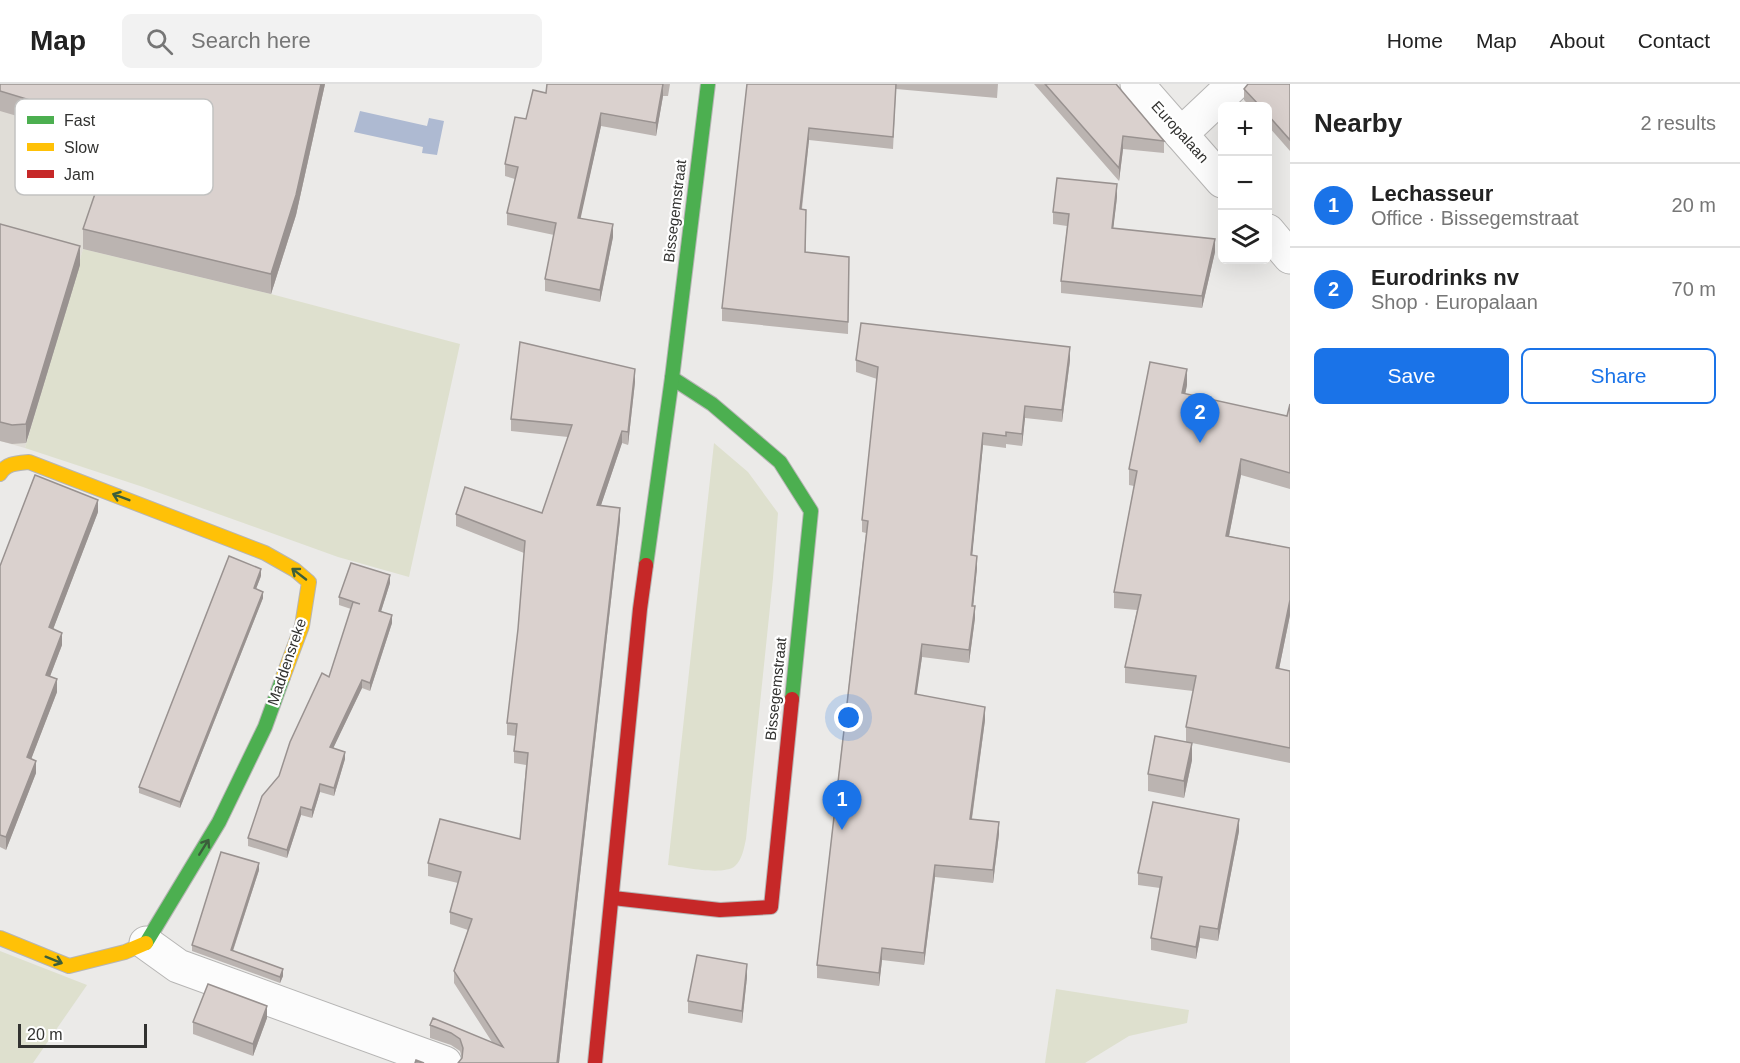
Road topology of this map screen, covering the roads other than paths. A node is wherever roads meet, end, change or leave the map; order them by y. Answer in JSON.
{"nodes":[{"id":1,"x":708,"y":84,"type":"edge"},
{"id":2,"x":1137,"y":84,"type":"edge"},
{"id":3,"x":1234,"y":84,"type":"edge"},
{"id":4,"x":1181,"y":134,"type":"junction"},
{"id":5,"x":1218,"y":176,"type":"edge"},
{"id":6,"x":1272,"y":236,"type":"edge"},
{"id":7,"x":1290,"y":257,"type":"edge"},
{"id":8,"x":672,"y":378,"type":"junction"},
{"id":9,"x":0,"y":474,"type":"edge"},
{"id":10,"x":613,"y":898,"type":"junction"},
{"id":11,"x":0,"y":938,"type":"edge"},
{"id":12,"x":146,"y":943,"type":"junction"},
{"id":13,"x":445,"y":1063,"type":"edge"},
{"id":14,"x":595,"y":1063,"type":"edge"}],
"edges":[{"from":1,"to":8,"type":"street","name":"Bissegemstraat"},
{"from":2,"to":4,"type":"street","name":"Europalaan"},
{"from":3,"to":4,"type":"street"},
{"from":4,"to":5,"type":"street","name":"Europalaan"},
{"from":6,"to":7,"type":"street"},
{"from":8,"to":10,"type":"street","name":"Bissegemstraat"},
{"from":8,"to":10,"type":"street","name":"Bissegemstraat"},
{"from":12,"to":9,"type":"street","name":"Maddensreke","one_way":true},
{"from":10,"to":14,"type":"street","name":"Bissegemstraat"},
{"from":11,"to":12,"type":"street","one_way":true},
{"from":12,"to":13,"type":"street"}]}
